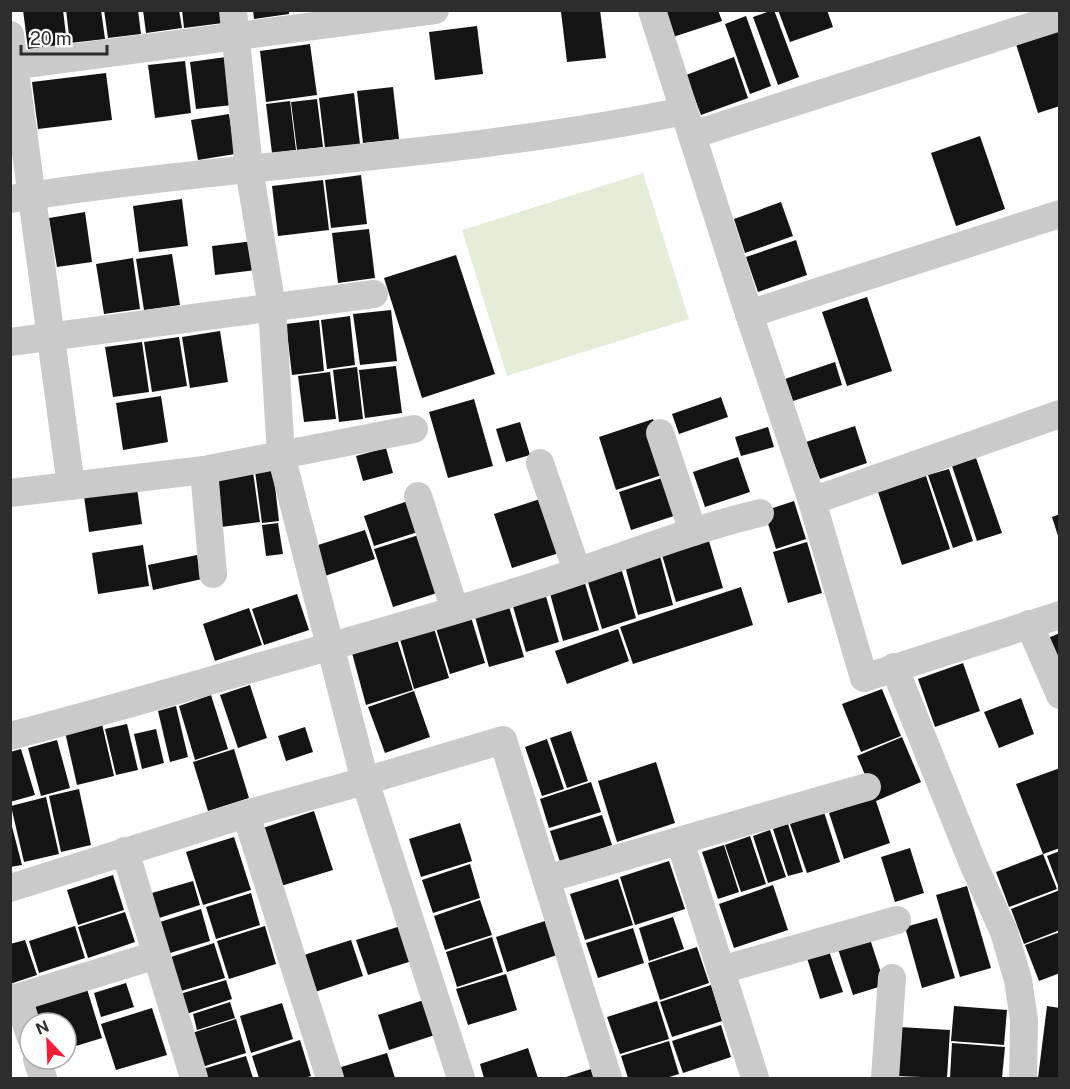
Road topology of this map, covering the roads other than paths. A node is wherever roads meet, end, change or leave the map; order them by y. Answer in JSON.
{"nodes":[{"id":1,"x":435,"y":10,"type":"edge"},
{"id":2,"x":652,"y":10,"type":"edge"},
{"id":3,"x":1059,"y":16,"type":"edge"},
{"id":4,"x":234,"y":24,"type":"edge"},
{"id":5,"x":10,"y":35,"type":"edge"},
{"id":6,"x":13,"y":66,"type":"edge"},
{"id":7,"x":688,"y":123,"type":"junction"},
{"id":8,"x":249,"y":169,"type":"junction"},
{"id":9,"x":21,"y":197,"type":"edge"},
{"id":10,"x":1059,"y":214,"type":"edge"},
{"id":11,"x":374,"y":294,"type":"dead end"},
{"id":12,"x":272,"y":307,"type":"junction"},
{"id":13,"x":749,"y":314,"type":"junction"},
{"id":14,"x":51,"y":336,"type":"junction"},
{"id":15,"x":10,"y":342,"type":"edge"},
{"id":16,"x":1059,"y":414,"type":"edge"},
{"id":17,"x":414,"y":429,"type":"dead end"},
{"id":18,"x":660,"y":433,"type":"dead end"},
{"id":19,"x":281,"y":455,"type":"junction"},
{"id":20,"x":540,"y":462,"type":"dead end"},
{"id":21,"x":204,"y":470,"type":"junction"},
{"id":22,"x":71,"y":486,"type":"junction"},
{"id":23,"x":10,"y":493,"type":"edge"},
{"id":24,"x":418,"y":496,"type":"dead end"},
{"id":25,"x":812,"y":501,"type":"junction"},
{"id":26,"x":760,"y":513,"type":"dead end"},
{"id":27,"x":693,"y":532,"type":"junction"},
{"id":28,"x":578,"y":571,"type":"junction"},
{"id":29,"x":213,"y":574,"type":"dead end"},
{"id":30,"x":455,"y":610,"type":"junction"},
{"id":31,"x":1059,"y":615,"type":"edge"},
{"id":32,"x":1029,"y":624,"type":"junction"},
{"id":33,"x":332,"y":648,"type":"junction"},
{"id":34,"x":894,"y":667,"type":"junction"},
{"id":35,"x":1059,"y":695,"type":"edge"},
{"id":36,"x":10,"y":736,"type":"edge"},
{"id":37,"x":364,"y":781,"type":"junction"},
{"id":38,"x":867,"y":788,"type":"dead end"},
{"id":39,"x":246,"y":814,"type":"junction"},
{"id":40,"x":680,"y":841,"type":"junction"},
{"id":41,"x":125,"y":851,"type":"junction"},
{"id":42,"x":546,"y":879,"type":"junction"},
{"id":43,"x":10,"y":888,"type":"edge"},
{"id":44,"x":897,"y":920,"type":"dead end"},
{"id":45,"x":156,"y":955,"type":"junction"},
{"id":46,"x":721,"y":970,"type":"junction"},
{"id":47,"x":892,"y":978,"type":"dead end"},
{"id":48,"x":14,"y":999,"type":"edge"},
{"id":49,"x":194,"y":1078,"type":"edge"},
{"id":50,"x":330,"y":1078,"type":"edge"},
{"id":51,"x":461,"y":1078,"type":"edge"},
{"id":52,"x":608,"y":1078,"type":"edge"},
{"id":53,"x":755,"y":1078,"type":"edge"},
{"id":54,"x":885,"y":1078,"type":"edge"},
{"id":55,"x":1023,"y":1078,"type":"edge"}],
"edges":[{"from":1,"to":4,"type":"street"},
{"from":2,"to":7,"type":"street"},
{"from":3,"to":7,"type":"street"},
{"from":4,"to":6,"type":"street"},
{"from":4,"to":8,"type":"street"},
{"from":5,"to":6,"type":"street"},
{"from":6,"to":9,"type":"street"},
{"from":7,"to":8,"type":"street"},
{"from":7,"to":13,"type":"street"},
{"from":8,"to":9,"type":"street"},
{"from":8,"to":12,"type":"street"},
{"from":9,"to":14,"type":"street"},
{"from":10,"to":13,"type":"street"},
{"from":11,"to":12,"type":"street"},
{"from":12,"to":14,"type":"street"},
{"from":12,"to":19,"type":"street"},
{"from":13,"to":25,"type":"street"},
{"from":14,"to":15,"type":"street"},
{"from":14,"to":22,"type":"street"},
{"from":16,"to":25,"type":"street"},
{"from":17,"to":19,"type":"street"},
{"from":18,"to":27,"type":"street"},
{"from":19,"to":21,"type":"street"},
{"from":19,"to":33,"type":"street"},
{"from":20,"to":28,"type":"street"},
{"from":21,"to":22,"type":"street"},
{"from":21,"to":29,"type":"street"},
{"from":22,"to":23,"type":"street"},
{"from":24,"to":30,"type":"street"},
{"from":25,"to":34,"type":"street"},
{"from":26,"to":27,"type":"street"},
{"from":27,"to":28,"type":"street"},
{"from":28,"to":30,"type":"street"},
{"from":30,"to":33,"type":"street"},
{"from":31,"to":32,"type":"street"},
{"from":32,"to":34,"type":"street"},
{"from":32,"to":35,"type":"street"},
{"from":33,"to":36,"type":"street"},
{"from":33,"to":37,"type":"street"},
{"from":34,"to":55,"type":"street"},
{"from":37,"to":39,"type":"street"},
{"from":37,"to":42,"type":"street"},
{"from":37,"to":51,"type":"street"},
{"from":38,"to":40,"type":"street"},
{"from":39,"to":41,"type":"street"},
{"from":39,"to":50,"type":"street"},
{"from":40,"to":42,"type":"street"},
{"from":40,"to":46,"type":"street"},
{"from":41,"to":43,"type":"street"},
{"from":41,"to":45,"type":"street"},
{"from":42,"to":52,"type":"street"},
{"from":44,"to":46,"type":"street"},
{"from":45,"to":48,"type":"street"},
{"from":45,"to":49,"type":"street"},
{"from":46,"to":53,"type":"street"},
{"from":47,"to":54,"type":"street"}]}
